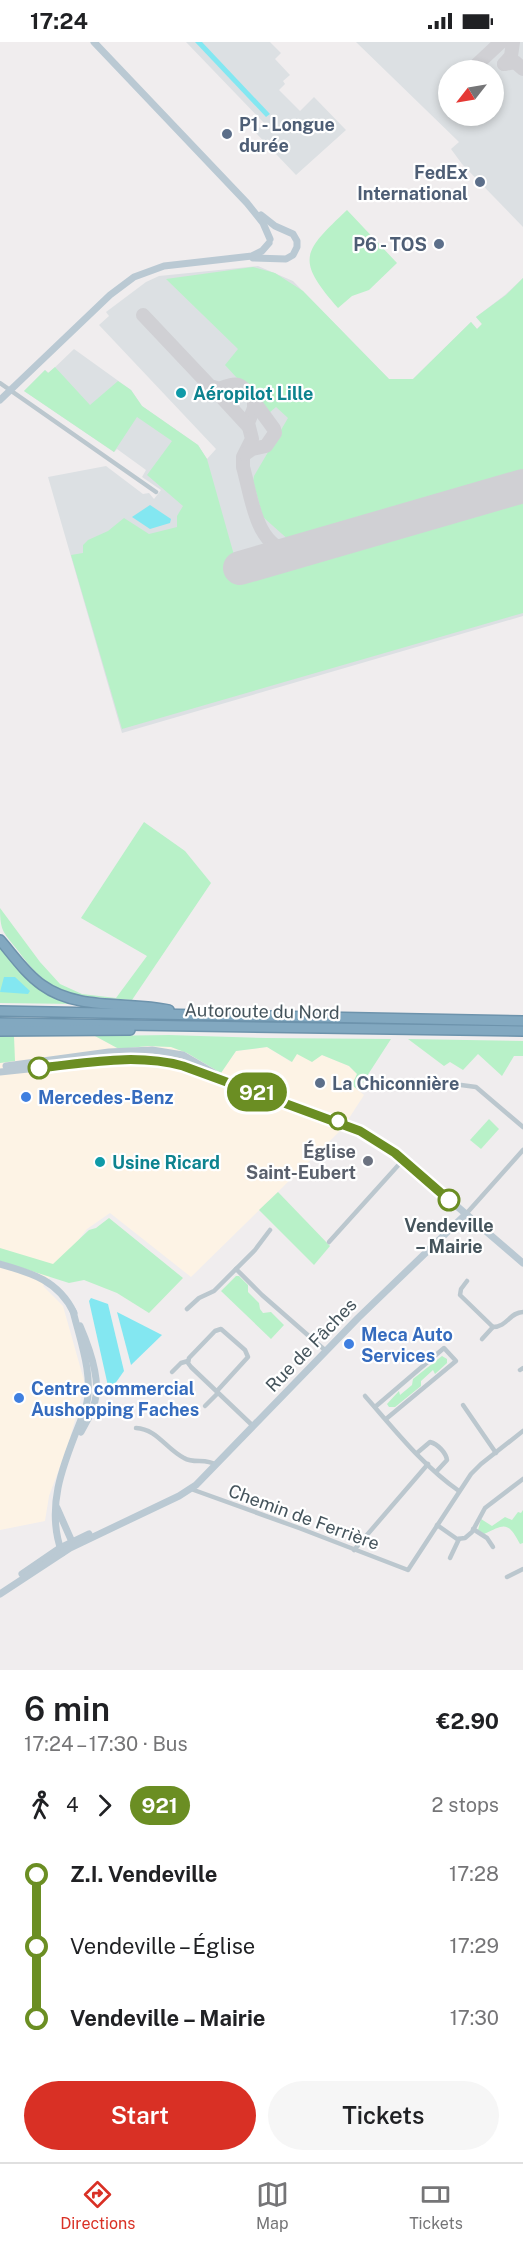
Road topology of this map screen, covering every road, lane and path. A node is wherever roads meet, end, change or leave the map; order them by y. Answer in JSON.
{"nodes":[{"id":1,"x":94,"y":42,"type":"edge"},
{"id":2,"x":247,"y":203,"type":"junction"},
{"id":3,"x":285,"y":230,"type":"junction"},
{"id":4,"x":269,"y":241,"type":"junction"},
{"id":5,"x":234,"y":258,"type":"junction"},
{"id":6,"x":277,"y":258,"type":"junction"},
{"id":7,"x":0,"y":383,"type":"edge"},
{"id":8,"x":10,"y":390,"type":"junction"},
{"id":9,"x":0,"y":400,"type":"edge"},
{"id":10,"x":156,"y":492,"type":"dead end"},
{"id":11,"x":0,"y":939,"type":"edge"},
{"id":12,"x":0,"y":1011,"type":"edge"},
{"id":13,"x":186,"y":1014,"type":"junction"},
{"id":14,"x":523,"y":1021,"type":"edge"},
{"id":15,"x":0,"y":1023,"type":"edge"},
{"id":16,"x":152,"y":1026,"type":"junction"},
{"id":17,"x":0,"y":1031,"type":"edge"},
{"id":18,"x":523,"y":1032,"type":"edge"},
{"id":19,"x":0,"y":1070,"type":"edge"},
{"id":20,"x":461,"y":1085,"type":"dead end"},
{"id":21,"x":523,"y":1127,"type":"edge"},
{"id":22,"x":523,"y":1150,"type":"edge"},
{"id":23,"x":517,"y":1155,"type":"junction"},
{"id":24,"x":403,"y":1160,"type":"junction"},
{"id":25,"x":523,"y":1160,"type":"edge"},
{"id":26,"x":466,"y":1214,"type":"junction"},
{"id":27,"x":270,"y":1230,"type":"dead end"},
{"id":28,"x":329,"y":1242,"type":"dead end"},
{"id":29,"x":523,"y":1263,"type":"edge"},
{"id":30,"x":0,"y":1264,"type":"edge"},
{"id":31,"x":236,"y":1269,"type":"junction"},
{"id":32,"x":467,"y":1281,"type":"dead end"},
{"id":33,"x":187,"y":1310,"type":"dead end"},
{"id":34,"x":523,"y":1312,"type":"edge"},
{"id":35,"x":493,"y":1327,"type":"junction"},
{"id":36,"x":482,"y":1339,"type":"dead end"},
{"id":37,"x":326,"y":1351,"type":"junction"},
{"id":38,"x":188,"y":1361,"type":"junction"},
{"id":39,"x":172,"y":1372,"type":"dead end"},
{"id":40,"x":218,"y":1392,"type":"junction"},
{"id":41,"x":365,"y":1396,"type":"dead end"},
{"id":42,"x":205,"y":1406,"type":"dead end"},
{"id":43,"x":463,"y":1406,"type":"dead end"},
{"id":44,"x":375,"y":1407,"type":"junction"},
{"id":45,"x":386,"y":1419,"type":"junction"},
{"id":46,"x":253,"y":1426,"type":"junction"},
{"id":47,"x":136,"y":1428,"type":"dead end"},
{"id":48,"x":523,"y":1431,"type":"edge"},
{"id":49,"x":417,"y":1453,"type":"junction"},
{"id":50,"x":496,"y":1453,"type":"junction"},
{"id":51,"x":428,"y":1464,"type":"junction"},
{"id":52,"x":216,"y":1465,"type":"junction"},
{"id":53,"x":436,"y":1472,"type":"junction"},
{"id":54,"x":523,"y":1479,"type":"edge"},
{"id":55,"x":191,"y":1489,"type":"junction"},
{"id":56,"x":459,"y":1491,"type":"junction"},
{"id":57,"x":56,"y":1505,"type":"junction"},
{"id":58,"x":437,"y":1525,"type":"junction"},
{"id":59,"x":473,"y":1529,"type":"junction"},
{"id":60,"x":459,"y":1539,"type":"junction"},
{"id":61,"x":73,"y":1544,"type":"junction"},
{"id":62,"x":493,"y":1547,"type":"dead end"},
{"id":63,"x":61,"y":1550,"type":"junction"},
{"id":64,"x":354,"y":1550,"type":"junction"},
{"id":65,"x":450,"y":1558,"type":"dead end"},
{"id":66,"x":523,"y":1569,"type":"edge"},
{"id":67,"x":507,"y":1577,"type":"dead end"},
{"id":68,"x":0,"y":1592,"type":"edge"}],
"edges":[{"from":1,"to":2,"type":"street"},
{"from":2,"to":3,"type":"street"},
{"from":2,"to":4,"type":"street"},
{"from":3,"to":4,"type":"street"},
{"from":3,"to":6,"type":"street"},
{"from":4,"to":5,"type":"street"},
{"from":4,"to":6,"type":"street"},
{"from":5,"to":6,"type":"street"},
{"from":5,"to":8,"type":"street"},
{"from":7,"to":8,"type":"street"},
{"from":8,"to":9,"type":"street"},
{"from":8,"to":10,"type":"street"},
{"from":11,"to":13,"type":"highway"},
{"from":12,"to":13,"type":"highway","name":"Autoroute du Nord"},
{"from":13,"to":14,"type":"highway","name":"Autoroute du Nord"},
{"from":15,"to":16,"type":"highway","name":"Autoroute du Nord"},
{"from":16,"to":17,"type":"highway"},
{"from":16,"to":18,"type":"highway","name":"Autoroute du Nord"},
{"from":19,"to":24,"type":"street"},
{"from":20,"to":21,"type":"street"},
{"from":22,"to":23,"type":"street"},
{"from":23,"to":25,"type":"street"},
{"from":23,"to":26,"type":"street"},
{"from":24,"to":26,"type":"street"},
{"from":24,"to":28,"type":"street"},
{"from":26,"to":29,"type":"street"},
{"from":26,"to":37,"type":"street","name":"Rue de Fâches"},
{"from":27,"to":31,"type":"street"},
{"from":30,"to":57,"type":"street"},
{"from":31,"to":33,"type":"street"},
{"from":31,"to":37,"type":"street"},
{"from":32,"to":35,"type":"street"},
{"from":34,"to":35,"type":"street"},
{"from":35,"to":36,"type":"street"},
{"from":37,"to":46,"type":"street","name":"Rue de Fâches"},
{"from":38,"to":39,"type":"street"},
{"from":38,"to":40,"type":"street"},
{"from":38,"to":40,"type":"street"},
{"from":40,"to":42,"type":"street"},
{"from":40,"to":46,"type":"street"},
{"from":41,"to":44,"type":"street"},
{"from":43,"to":50,"type":"street"},
{"from":44,"to":45,"type":"street"},
{"from":44,"to":45,"type":"street"},
{"from":45,"to":49,"type":"street"},
{"from":46,"to":52,"type":"street","name":"Rue de Fâches"},
{"from":47,"to":52,"type":"street"},
{"from":48,"to":50,"type":"street"},
{"from":49,"to":51,"type":"street"},
{"from":49,"to":53,"type":"street"},
{"from":50,"to":56,"type":"street"},
{"from":51,"to":53,"type":"street"},
{"from":51,"to":64,"type":"street"},
{"from":52,"to":55,"type":"street","name":"Rue de Fâches"},
{"from":53,"to":56,"type":"street"},
{"from":54,"to":59,"type":"street"},
{"from":55,"to":61,"type":"street","name":"Rue de Fâches"},
{"from":55,"to":64,"type":"street","name":"Chemin de Ferrière"},
{"from":56,"to":58,"type":"street"},
{"from":57,"to":61,"type":"street"},
{"from":57,"to":63,"type":"street"},
{"from":58,"to":60,"type":"street"},
{"from":58,"to":64,"type":"street","name":"Chemin de Ferrière"},
{"from":59,"to":60,"type":"street"},
{"from":59,"to":62,"type":"street"},
{"from":60,"to":65,"type":"street"},
{"from":61,"to":63,"type":"street","name":"Rue de Fâches"},
{"from":63,"to":68,"type":"street","name":"Rue de Fâches"},
{"from":66,"to":67,"type":"street"}]}
